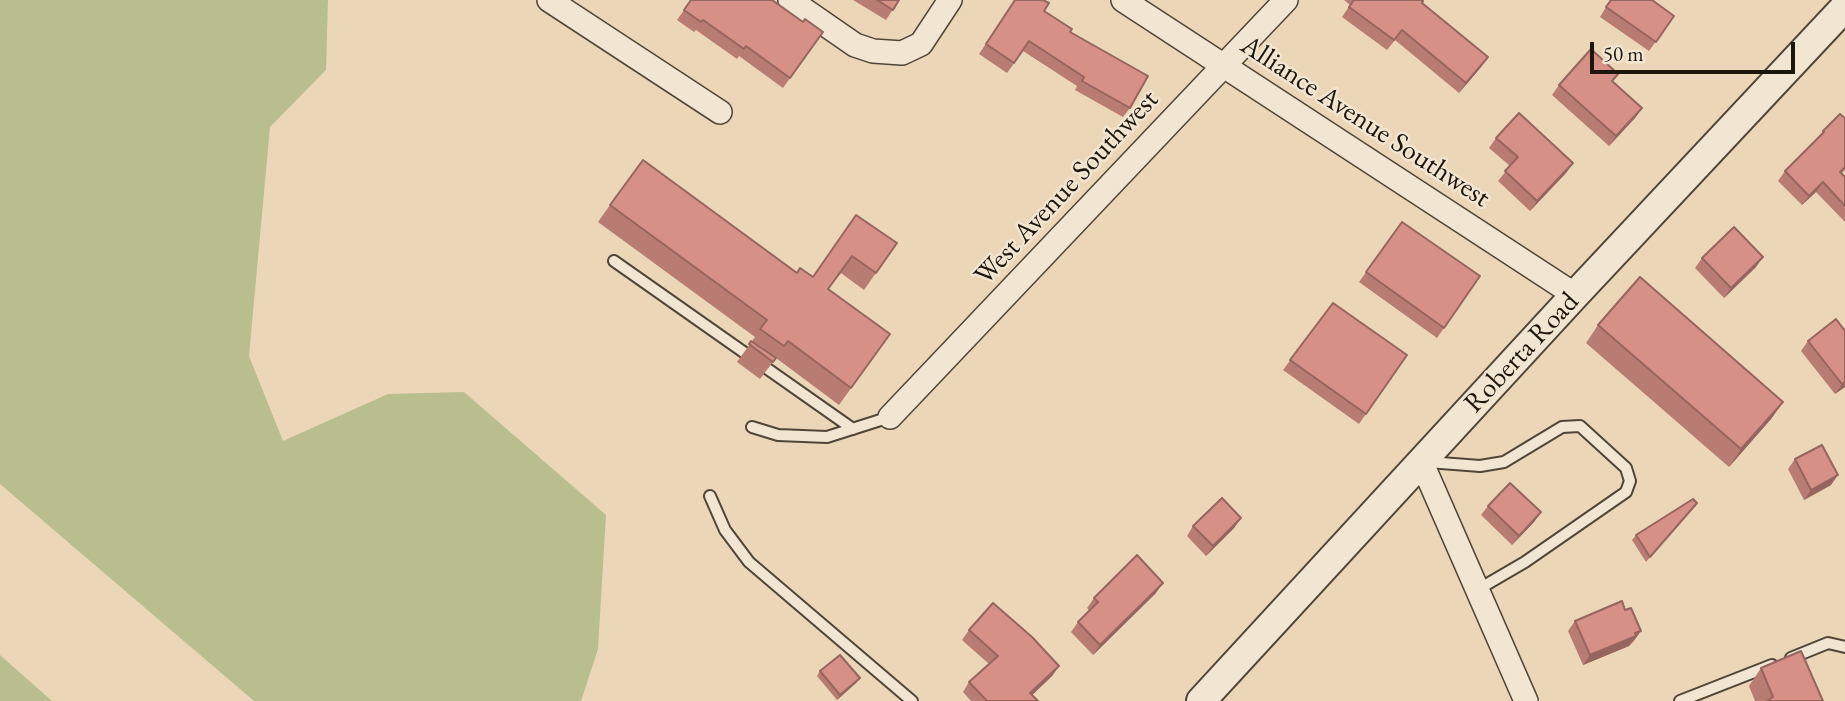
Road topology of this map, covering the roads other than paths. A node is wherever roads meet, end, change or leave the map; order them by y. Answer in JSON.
{"nodes":[{"id":1,"x":549,"y":0,"type":"edge"},
{"id":2,"x":790,"y":0,"type":"edge"},
{"id":3,"x":950,"y":0,"type":"edge"},
{"id":4,"x":1123,"y":0,"type":"edge"},
{"id":5,"x":1286,"y":0,"type":"edge"},
{"id":6,"x":1845,"y":7,"type":"edge"},
{"id":7,"x":1224,"y":65,"type":"junction"},
{"id":8,"x":720,"y":112,"type":"dead end"},
{"id":9,"x":614,"y":261,"type":"dead end"},
{"id":10,"x":1575,"y":295,"type":"junction"},
{"id":11,"x":890,"y":417,"type":"joint"},
{"id":12,"x":751,"y":427,"type":"dead end"},
{"id":13,"x":853,"y":429,"type":"junction"},
{"id":14,"x":1421,"y":461,"type":"junction"},
{"id":15,"x":710,"y":496,"type":"dead end"},
{"id":16,"x":1477,"y":590,"type":"junction"},
{"id":17,"x":1845,"y":647,"type":"edge"},
{"id":18,"x":912,"y":701,"type":"edge"},
{"id":19,"x":1201,"y":701,"type":"edge"},
{"id":20,"x":1526,"y":701,"type":"edge"},
{"id":21,"x":1680,"y":701,"type":"edge"}],
"edges":[{"from":1,"to":8,"type":"street"},
{"from":2,"to":3,"type":"street"},
{"from":4,"to":7,"type":"street","name":"Alliance Avenue Southwest"},
{"from":5,"to":7,"type":"street","name":"West Avenue Southwest"},
{"from":6,"to":10,"type":"street","name":"Roberta Road"},
{"from":7,"to":10,"type":"street","name":"Alliance Avenue Southwest"},
{"from":7,"to":11,"type":"street","name":"West Avenue Southwest"},
{"from":9,"to":13,"type":"lane"},
{"from":10,"to":14,"type":"street","name":"Roberta Road"},
{"from":11,"to":13,"type":"lane"},
{"from":12,"to":13,"type":"lane"},
{"from":14,"to":16,"type":"street"},
{"from":14,"to":16,"type":"lane"},
{"from":14,"to":19,"type":"street","name":"Roberta Road"},
{"from":15,"to":18,"type":"lane"},
{"from":16,"to":20,"type":"street"},
{"from":17,"to":21,"type":"lane"}]}
